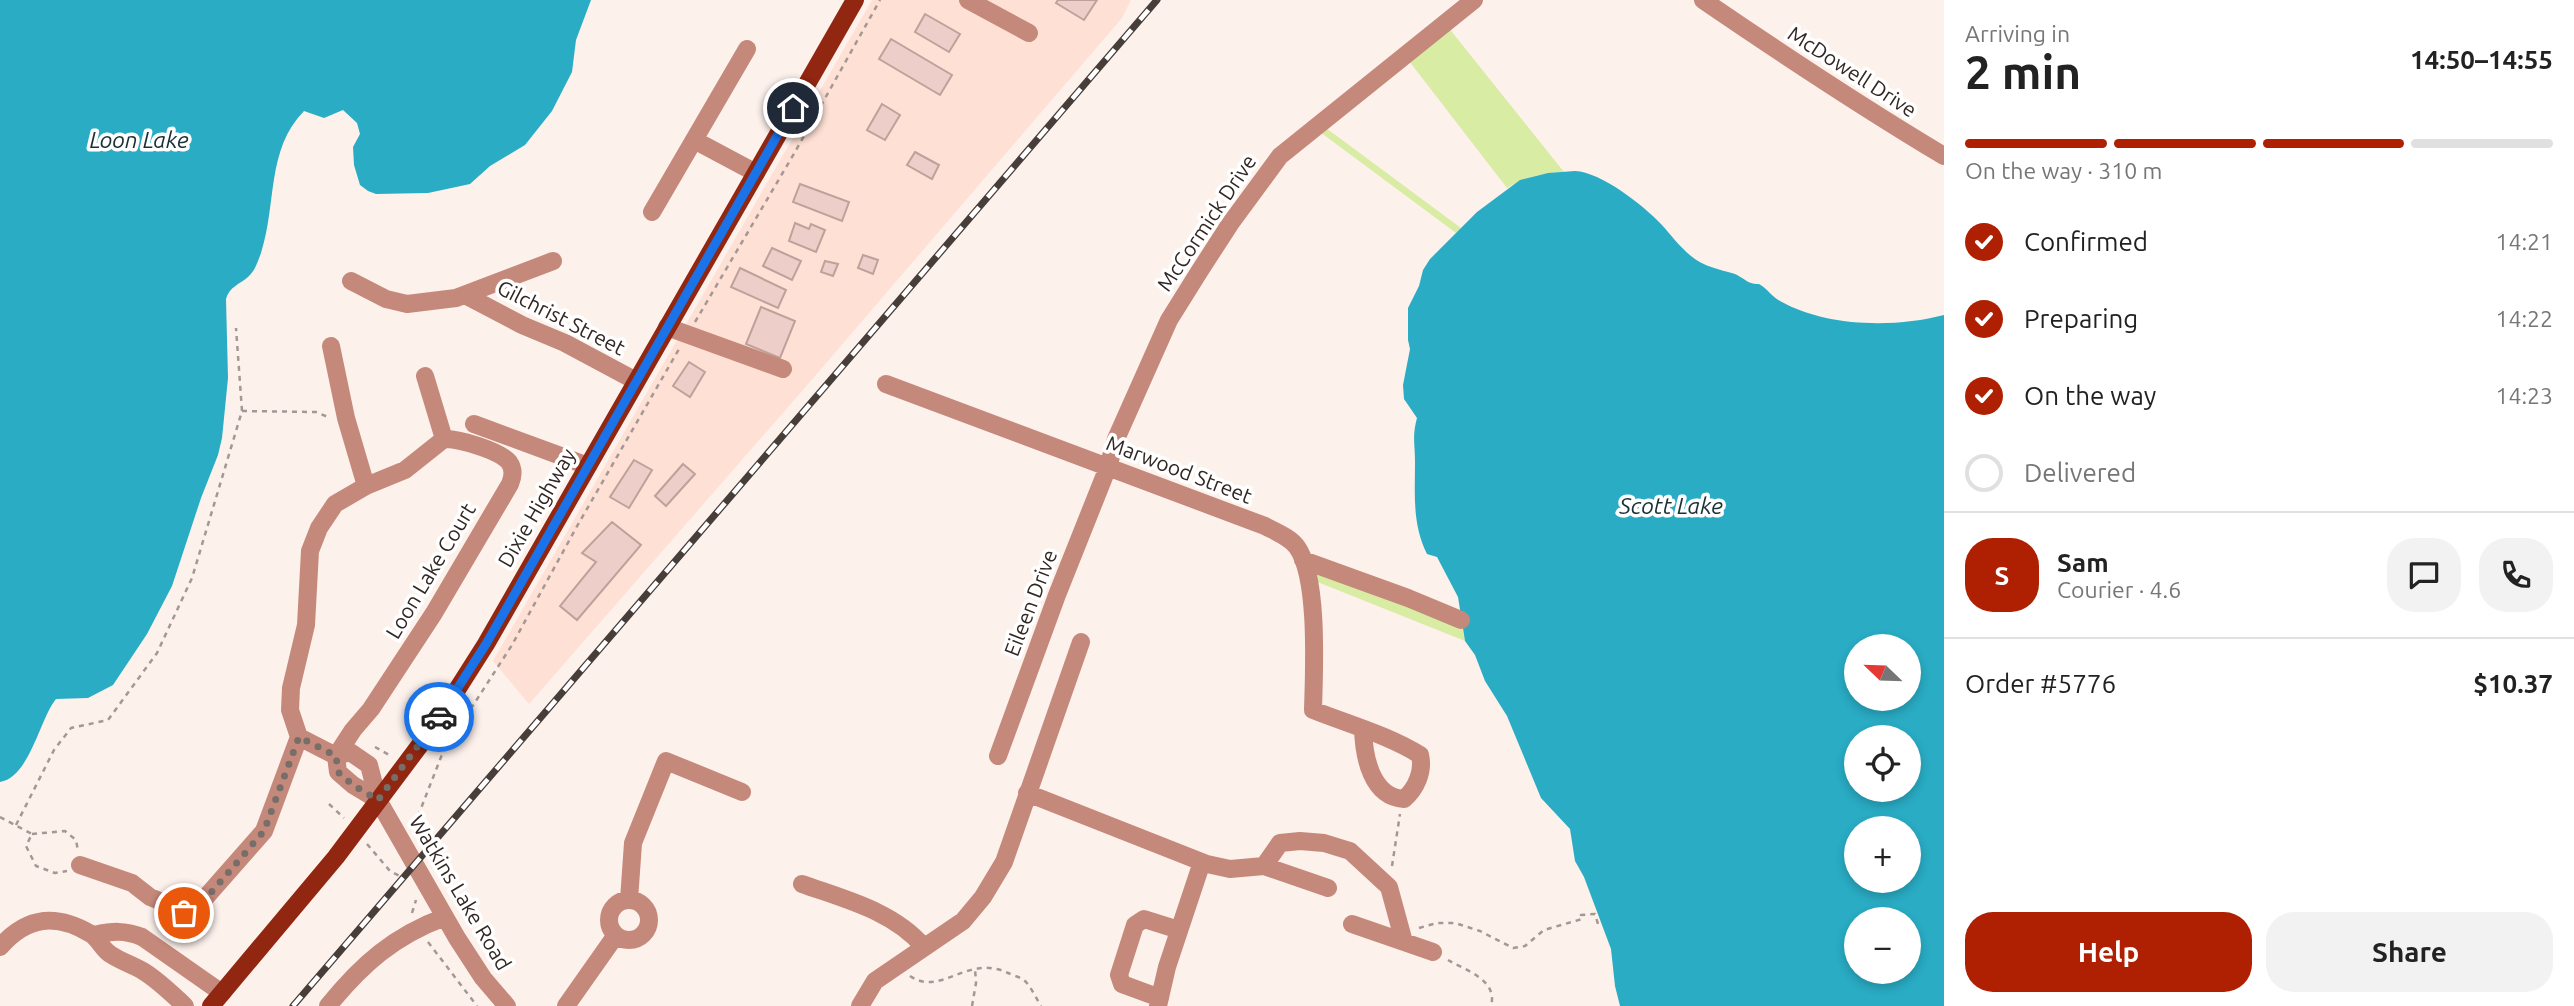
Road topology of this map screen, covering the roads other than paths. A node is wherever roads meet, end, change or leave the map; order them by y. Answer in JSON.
{"nodes":[{"id":1,"x":855,"y":0,"type":"edge"},
{"id":2,"x":968,"y":0,"type":"edge"},
{"id":3,"x":1474,"y":0,"type":"edge"},
{"id":4,"x":1703,"y":0,"type":"edge"},
{"id":5,"x":1029,"y":33,"type":"dead end"},
{"id":6,"x":747,"y":49,"type":"dead end"},
{"id":7,"x":696,"y":141,"type":"junction"},
{"id":8,"x":1944,"y":156,"type":"edge"},
{"id":9,"x":756,"y":173,"type":"junction"},
{"id":10,"x":652,"y":212,"type":"dead end"},
{"id":11,"x":554,"y":261,"type":"dead end"},
{"id":12,"x":351,"y":281,"type":"dead end"},
{"id":13,"x":465,"y":295,"type":"junction"},
{"id":14,"x":667,"y":327,"type":"junction"},
{"id":15,"x":331,"y":346,"type":"dead end"},
{"id":16,"x":783,"y":369,"type":"dead end"},
{"id":17,"x":425,"y":376,"type":"dead end"},
{"id":18,"x":636,"y":382,"type":"junction"},
{"id":19,"x":886,"y":384,"type":"dead end"},
{"id":20,"x":474,"y":424,"type":"dead end"},
{"id":21,"x":444,"y":439,"type":"junction"},
{"id":22,"x":588,"y":466,"type":"junction"},
{"id":23,"x":1108,"y":467,"type":"junction"},
{"id":24,"x":366,"y":486,"type":"junction"},
{"id":25,"x":1303,"y":560,"type":"junction"},
{"id":26,"x":1461,"y":620,"type":"dead end"},
{"id":27,"x":1081,"y":642,"type":"dead end"},
{"id":28,"x":1363,"y":730,"type":"junction"},
{"id":29,"x":299,"y":737,"type":"junction"},
{"id":30,"x":336,"y":756,"type":"junction"},
{"id":31,"x":998,"y":756,"type":"dead end"},
{"id":32,"x":742,"y":792,"type":"dead end"},
{"id":33,"x":1027,"y":793,"type":"junction"},
{"id":34,"x":378,"y":800,"type":"junction"},
{"id":35,"x":1202,"y":862,"type":"junction"},
{"id":36,"x":80,"y":865,"type":"road end"},
{"id":37,"x":1264,"y":866,"type":"junction"},
{"id":38,"x":802,"y":884,"type":"dead end"},
{"id":39,"x":1328,"y":888,"type":"dead end"},
{"id":40,"x":629,"y":900,"type":"junction"},
{"id":41,"x":445,"y":917,"type":"junction"},
{"id":42,"x":1352,"y":924,"type":"dead end"},
{"id":43,"x":1179,"y":930,"type":"junction"},
{"id":44,"x":616,"y":935,"type":"junction"},
{"id":45,"x":94,"y":936,"type":"junction"},
{"id":46,"x":1403,"y":938,"type":"junction"},
{"id":47,"x":923,"y":946,"type":"junction"},
{"id":48,"x":0,"y":947,"type":"edge"},
{"id":49,"x":1433,"y":952,"type":"road end"},
{"id":50,"x":217,"y":1000,"type":"edge"},
{"id":51,"x":1159,"y":1002,"type":"edge"},
{"id":52,"x":185,"y":1006,"type":"edge"},
{"id":53,"x":328,"y":1006,"type":"edge"},
{"id":54,"x":508,"y":1006,"type":"edge"},
{"id":55,"x":566,"y":1006,"type":"edge"},
{"id":56,"x":860,"y":1006,"type":"edge"}],
"edges":[{"from":1,"to":9,"type":"main road","name":"Dixie Highway"},
{"from":2,"to":5,"type":"street"},
{"from":3,"to":23,"type":"street","name":"McCormick Drive"},
{"from":4,"to":8,"type":"street","name":"McDowell Drive"},
{"from":6,"to":7,"type":"street"},
{"from":7,"to":9,"type":"street"},
{"from":7,"to":10,"type":"street"},
{"from":9,"to":14,"type":"main road","name":"Dixie Highway"},
{"from":11,"to":13,"type":"street"},
{"from":12,"to":13,"type":"street"},
{"from":13,"to":18,"type":"street","name":"Gilchrist Street"},
{"from":14,"to":16,"type":"street"},
{"from":14,"to":18,"type":"main road","name":"Dixie Highway"},
{"from":15,"to":24,"type":"street"},
{"from":17,"to":21,"type":"street"},
{"from":18,"to":22,"type":"main road","name":"Dixie Highway"},
{"from":19,"to":23,"type":"street","name":"Marwood Street"},
{"from":20,"to":22,"type":"street"},
{"from":21,"to":24,"type":"street"},
{"from":21,"to":30,"type":"street","name":"Loon Lake Court"},
{"from":22,"to":34,"type":"main road","name":"Dixie Highway"},
{"from":23,"to":25,"type":"street","name":"Marwood Street"},
{"from":23,"to":31,"type":"street","name":"Eileen Drive"},
{"from":24,"to":29,"type":"street"},
{"from":25,"to":26,"type":"street"},
{"from":25,"to":28,"type":"street","name":"Marwood Street"},
{"from":27,"to":33,"type":"street"},
{"from":28,"to":28,"type":"street"},
{"from":29,"to":30,"type":"street","name":"Watkins Lake Road"},
{"from":29,"to":36,"type":"street"},
{"from":30,"to":34,"type":"street","name":"Watkins Lake Road"},
{"from":30,"to":34,"type":"street","name":"Watkins Lake Road"},
{"from":32,"to":40,"type":"street"},
{"from":33,"to":35,"type":"street"},
{"from":33,"to":47,"type":"street"},
{"from":34,"to":41,"type":"street","name":"Watkins Lake Road"},
{"from":34,"to":50,"type":"main road","name":"Dixie Highway"},
{"from":35,"to":37,"type":"street"},
{"from":35,"to":43,"type":"street"},
{"from":37,"to":39,"type":"street"},
{"from":37,"to":46,"type":"street"},
{"from":38,"to":47,"type":"street"},
{"from":40,"to":44,"type":"street"},
{"from":40,"to":44,"type":"street"},
{"from":41,"to":53,"type":"street"},
{"from":41,"to":54,"type":"street","name":"Watkins Lake Road"},
{"from":42,"to":46,"type":"street"},
{"from":43,"to":51,"type":"street"},
{"from":43,"to":51,"type":"street"},
{"from":44,"to":55,"type":"street"},
{"from":45,"to":48,"type":"street"},
{"from":45,"to":50,"type":"street"},
{"from":45,"to":52,"type":"street"},
{"from":46,"to":49,"type":"street"},
{"from":47,"to":56,"type":"street"}]}
